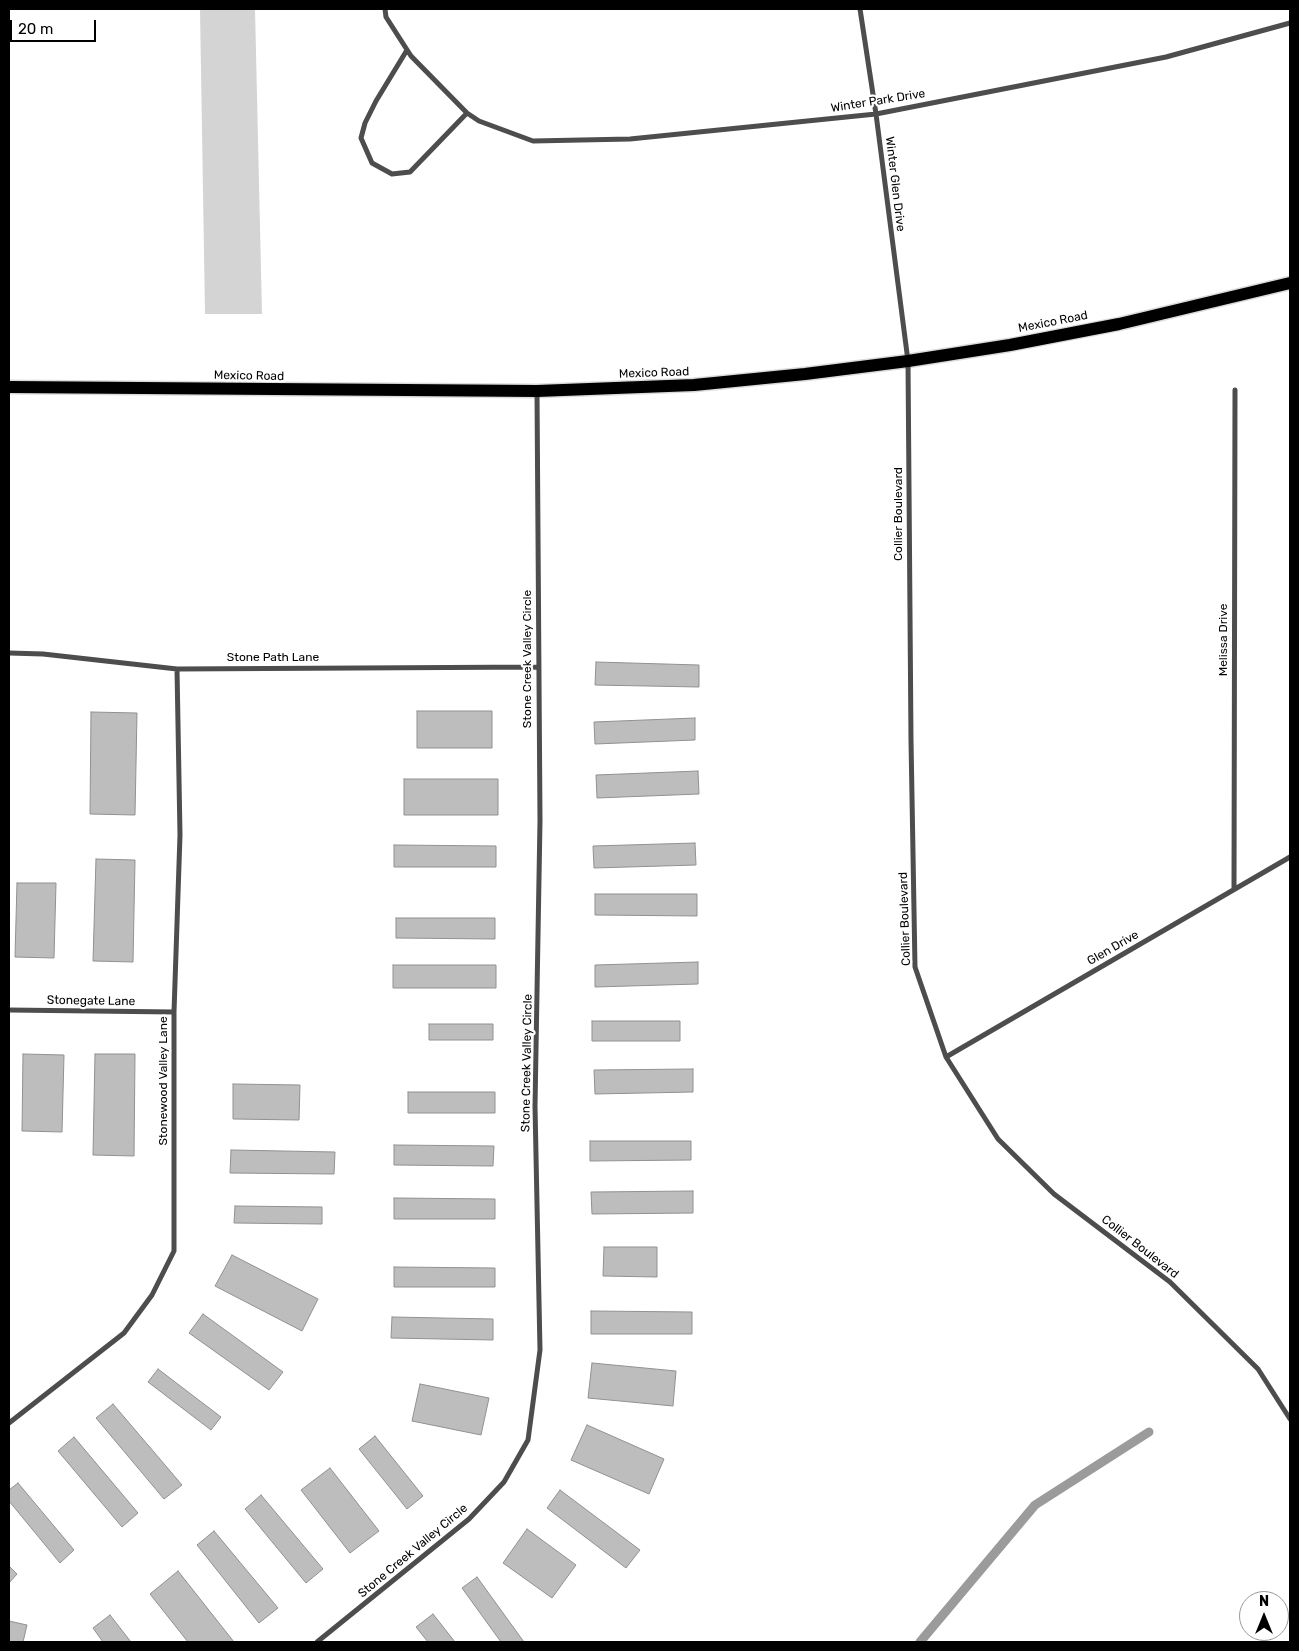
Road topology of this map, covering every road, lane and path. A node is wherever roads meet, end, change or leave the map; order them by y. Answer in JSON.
{"nodes":[{"id":1,"x":385,"y":9,"type":"edge"},
{"id":2,"x":860,"y":9,"type":"edge"},
{"id":3,"x":1290,"y":23,"type":"edge"},
{"id":4,"x":407,"y":50,"type":"junction"},
{"id":5,"x":467,"y":113,"type":"junction"},
{"id":6,"x":876,"y":114,"type":"junction"},
{"id":7,"x":1290,"y":283,"type":"edge"},
{"id":8,"x":908,"y":361,"type":"junction"},
{"id":9,"x":9,"y":387,"type":"edge"},
{"id":10,"x":1235,"y":390,"type":"dead end"},
{"id":11,"x":537,"y":391,"type":"junction"},
{"id":12,"x":9,"y":652,"type":"edge"},
{"id":13,"x":538,"y":667,"type":"junction"},
{"id":14,"x":177,"y":669,"type":"junction"},
{"id":15,"x":1290,"y":857,"type":"edge"},
{"id":16,"x":1234,"y":889,"type":"junction"},
{"id":17,"x":9,"y":1010,"type":"edge"},
{"id":18,"x":174,"y":1012,"type":"junction"},
{"id":19,"x":946,"y":1057,"type":"junction"},
{"id":20,"x":1290,"y":1419,"type":"edge"},
{"id":21,"x":9,"y":1423,"type":"edge"},
{"id":22,"x":316,"y":1642,"type":"edge"}],
"edges":[{"from":1,"to":4,"type":"street","name":"Winter Park Drive"},
{"from":2,"to":6,"type":"street","name":"Winter Glen Drive"},
{"from":3,"to":6,"type":"street","name":"Winter Park Drive"},
{"from":4,"to":5,"type":"street","name":"Winter Park Drive"},
{"from":4,"to":5,"type":"street"},
{"from":5,"to":6,"type":"street","name":"Winter Park Drive"},
{"from":6,"to":8,"type":"street","name":"Winter Glen Drive"},
{"from":7,"to":8,"type":"main road","name":"Mexico Road"},
{"from":8,"to":11,"type":"main road","name":"Mexico Road"},
{"from":8,"to":19,"type":"street","name":"Collier Boulevard"},
{"from":9,"to":11,"type":"main road","name":"Mexico Road"},
{"from":10,"to":16,"type":"street","name":"Melissa Drive"},
{"from":11,"to":13,"type":"street","name":"Stone Creek Valley Circle"},
{"from":12,"to":14,"type":"street","name":"Stone Path Lane"},
{"from":13,"to":14,"type":"street","name":"Stone Path Lane"},
{"from":13,"to":22,"type":"street","name":"Stone Creek Valley Circle"},
{"from":14,"to":18,"type":"street","name":"Stonewood Valley Lane"},
{"from":15,"to":16,"type":"street","name":"Glen Drive"},
{"from":16,"to":19,"type":"street","name":"Glen Drive"},
{"from":17,"to":18,"type":"street","name":"Stonegate Lane"},
{"from":18,"to":21,"type":"street","name":"Stonewood Valley Lane"},
{"from":19,"to":20,"type":"street","name":"Collier Boulevard"}]}
